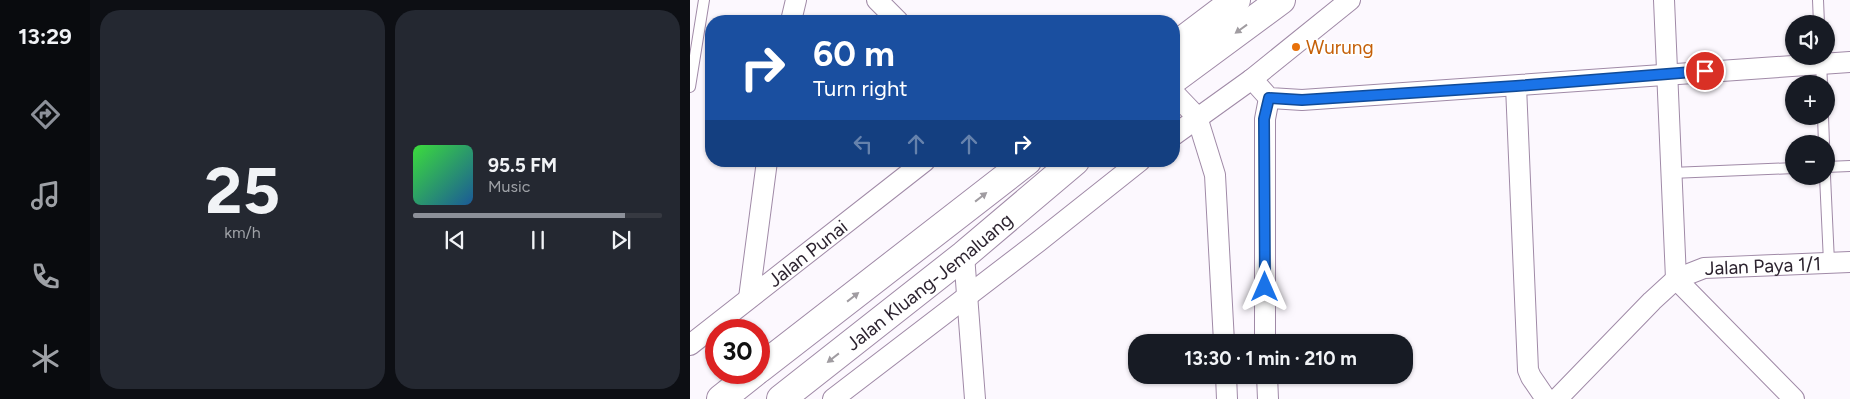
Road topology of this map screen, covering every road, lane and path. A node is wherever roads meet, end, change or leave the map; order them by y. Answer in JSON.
{"nodes":[{"id":1,"x":704,"y":0,"type":"edge"},
{"id":2,"x":796,"y":0,"type":"edge"},
{"id":3,"x":878,"y":0,"type":"edge"},
{"id":4,"x":1236,"y":0,"type":"edge"},
{"id":5,"x":1281,"y":0,"type":"edge"},
{"id":6,"x":1350,"y":0,"type":"edge"},
{"id":7,"x":1664,"y":0,"type":"edge"},
{"id":8,"x":1818,"y":0,"type":"edge"},
{"id":9,"x":793,"y":15,"type":"edge"},
{"id":10,"x":892,"y":15,"type":"edge"},
{"id":11,"x":1819,"y":15,"type":"edge"},
{"id":12,"x":1180,"y":42,"type":"edge"},
{"id":13,"x":1835,"y":61,"type":"edge"},
{"id":14,"x":1850,"y":62,"type":"edge"},
{"id":15,"x":1785,"y":63,"type":"edge"},
{"id":16,"x":1667,"y":74,"type":"junction"},
{"id":17,"x":1180,"y":75,"type":"edge"},
{"id":18,"x":1252,"y":79,"type":"junction"},
{"id":19,"x":1516,"y":86,"type":"junction"},
{"id":20,"x":690,"y":87,"type":"edge"},
{"id":21,"x":1269,"y":98,"type":"junction"},
{"id":22,"x":1180,"y":99,"type":"edge"},
{"id":23,"x":1197,"y":117,"type":"junction"},
{"id":24,"x":1180,"y":130,"type":"edge"},
{"id":25,"x":1850,"y":166,"type":"edge"},
{"id":26,"x":766,"y":167,"type":"edge"},
{"id":27,"x":917,"y":167,"type":"edge"},
{"id":28,"x":1018,"y":167,"type":"edge"},
{"id":29,"x":1032,"y":167,"type":"edge"},
{"id":30,"x":1068,"y":167,"type":"edge"},
{"id":31,"x":1132,"y":167,"type":"edge"},
{"id":32,"x":1835,"y":167,"type":"edge"},
{"id":33,"x":1785,"y":168,"type":"edge"},
{"id":34,"x":1671,"y":173,"type":"junction"},
{"id":35,"x":1048,"y":184,"type":"junction"},
{"id":36,"x":1826,"y":185,"type":"edge"},
{"id":37,"x":964,"y":255,"type":"junction"},
{"id":38,"x":1829,"y":262,"type":"junction"},
{"id":39,"x":1850,"y":262,"type":"edge"},
{"id":40,"x":1676,"y":279,"type":"junction"},
{"id":41,"x":968,"y":296,"type":"junction"},
{"id":42,"x":749,"y":298,"type":"junction"},
{"id":43,"x":1224,"y":334,"type":"edge"},
{"id":44,"x":1265,"y":334,"type":"edge"},
{"id":45,"x":690,"y":345,"type":"edge"},
{"id":46,"x":770,"y":360,"type":"edge"},
{"id":47,"x":740,"y":384,"type":"edge"},
{"id":48,"x":1226,"y":384,"type":"edge"},
{"id":49,"x":1267,"y":384,"type":"edge"},
{"id":50,"x":721,"y":399,"type":"edge"},
{"id":51,"x":781,"y":399,"type":"edge"},
{"id":52,"x":833,"y":399,"type":"edge"},
{"id":53,"x":975,"y":399,"type":"edge"},
{"id":54,"x":1227,"y":399,"type":"edge"},
{"id":55,"x":1268,"y":399,"type":"edge"},
{"id":56,"x":1546,"y":399,"type":"edge"},
{"id":57,"x":1557,"y":399,"type":"edge"},
{"id":58,"x":1794,"y":399,"type":"edge"}],
"edges":[{"from":1,"to":20,"type":"lane"},
{"from":2,"to":9,"type":"street"},
{"from":3,"to":10,"type":"street"},
{"from":4,"to":12,"type":"highway"},
{"from":5,"to":17,"type":"highway","one_way":true},
{"from":6,"to":18,"type":"street"},
{"from":7,"to":16,"type":"street"},
{"from":8,"to":11,"type":"lane"},
{"from":13,"to":14,"type":"street"},
{"from":15,"to":16,"type":"street"},
{"from":16,"to":19,"type":"street"},
{"from":16,"to":34,"type":"street"},
{"from":18,"to":21,"type":"street"},
{"from":18,"to":23,"type":"street"},
{"from":19,"to":21,"type":"street"},
{"from":19,"to":56,"type":"street"},
{"from":21,"to":44,"type":"street"},
{"from":22,"to":23,"type":"street"},
{"from":23,"to":24,"type":"street"},
{"from":23,"to":43,"type":"street"},
{"from":25,"to":32,"type":"lane"},
{"from":26,"to":42,"type":"street"},
{"from":27,"to":42,"type":"street","name":"Jalan Punai"},
{"from":46,"to":28,"type":"highway","name":"Jalan Kluang-Jemaluang","one_way":true},
{"from":29,"to":35,"type":"street"},
{"from":30,"to":35,"type":"highway","name":"Jalan Kluang-Jemaluang"},
{"from":31,"to":41,"type":"street"},
{"from":33,"to":34,"type":"lane"},
{"from":34,"to":40,"type":"street"},
{"from":35,"to":37,"type":"highway","name":"Jalan Kluang-Jemaluang"},
{"from":36,"to":38,"type":"lane"},
{"from":37,"to":41,"type":"street"},
{"from":37,"to":51,"type":"highway","name":"Jalan Kluang-Jemaluang","one_way":true},
{"from":38,"to":39,"type":"street","name":"Jalan Paya 1/1"},
{"from":38,"to":40,"type":"street","name":"Jalan Paya 1/1"},
{"from":40,"to":57,"type":"street"},
{"from":40,"to":58,"type":"street"},
{"from":41,"to":52,"type":"street"},
{"from":41,"to":53,"type":"street"},
{"from":42,"to":45,"type":"street","name":"Jalan Punai"},
{"from":47,"to":50,"type":"highway"},
{"from":48,"to":54,"type":"street"},
{"from":49,"to":55,"type":"street"}]}
